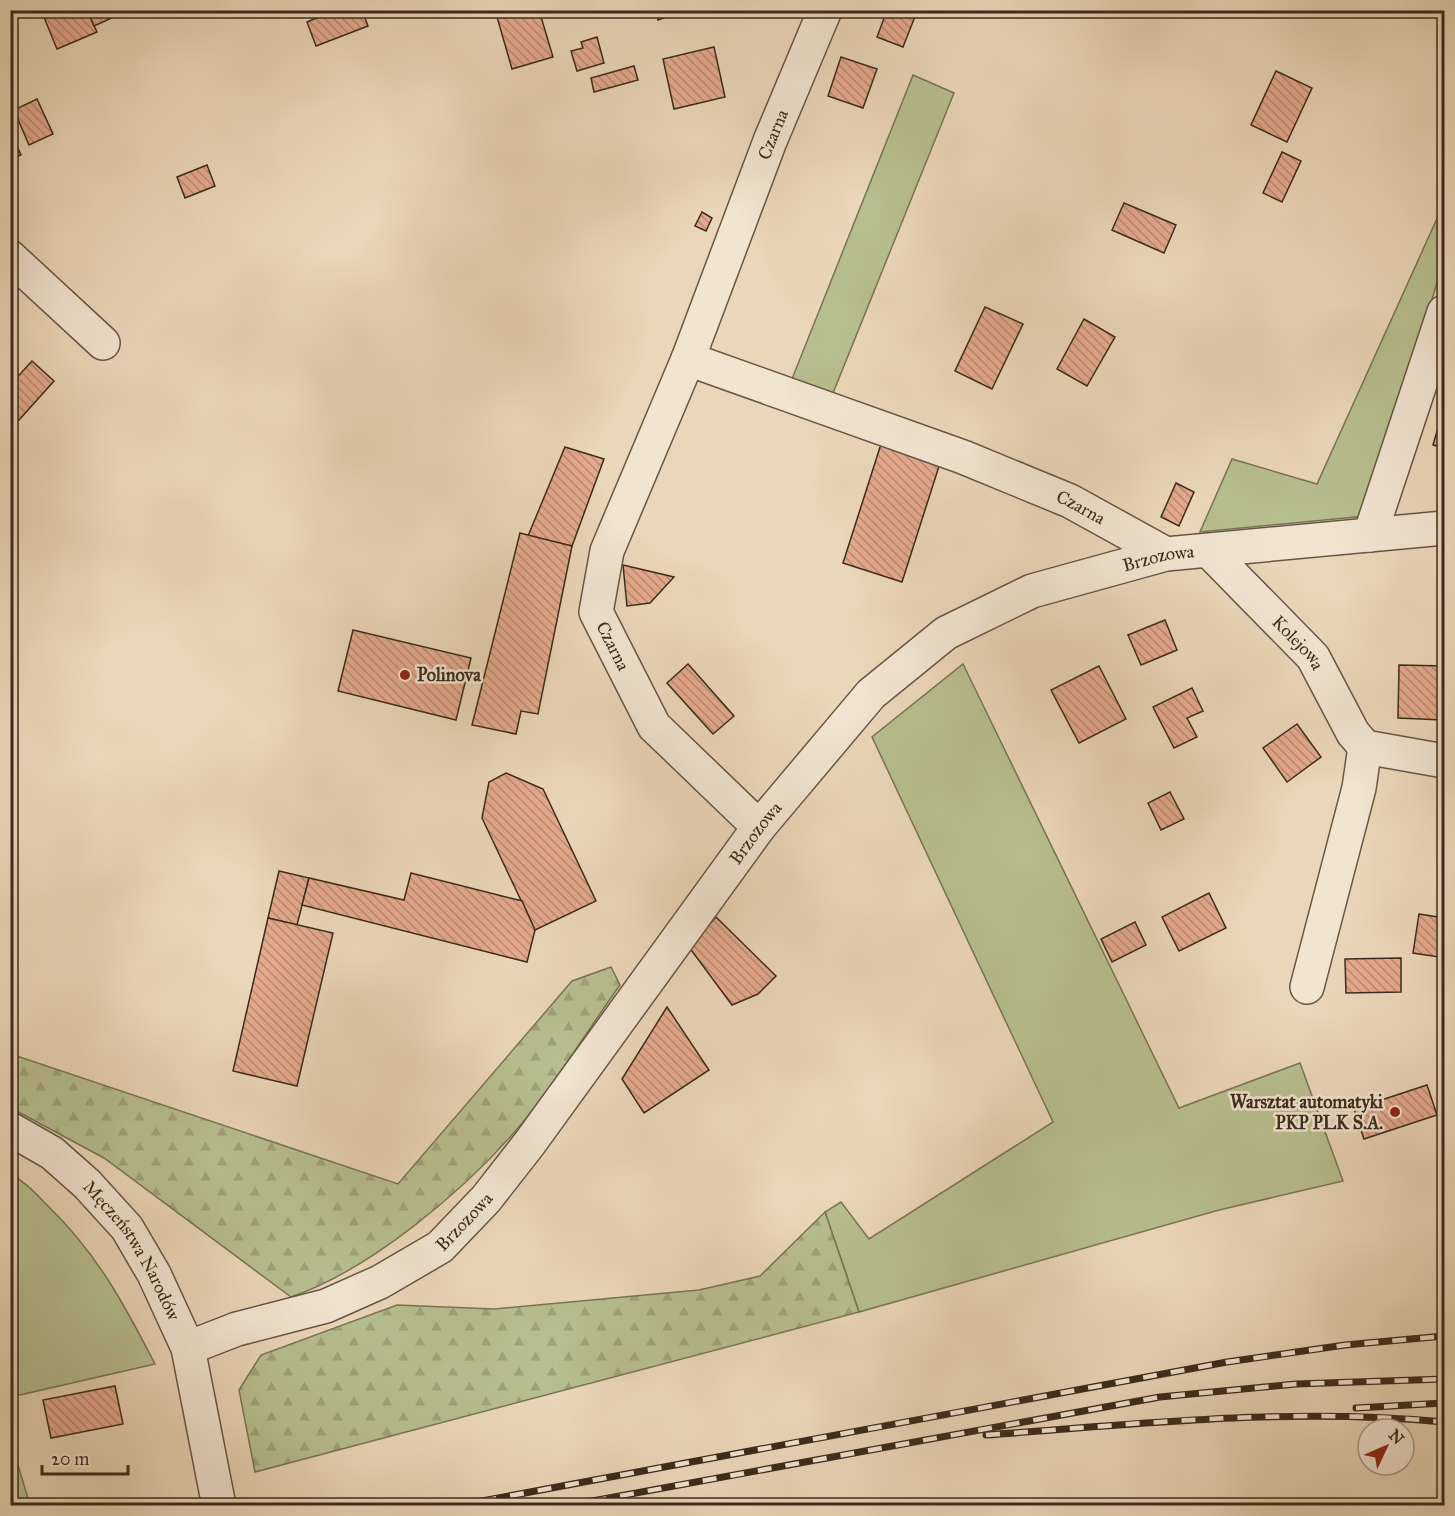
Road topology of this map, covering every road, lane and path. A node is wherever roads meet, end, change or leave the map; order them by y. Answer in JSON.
{"nodes":[{"id":1,"x":825,"y":10,"type":"edge"},
{"id":2,"x":10,"y":258,"type":"edge"},
{"id":3,"x":1444,"y":312,"type":"edge"},
{"id":4,"x":103,"y":343,"type":"dead end"},
{"id":5,"x":688,"y":359,"type":"junction"},
{"id":6,"x":1444,"y":528,"type":"edge"},
{"id":7,"x":1370,"y":535,"type":"junction"},
{"id":8,"x":1209,"y":551,"type":"junction"},
{"id":9,"x":1166,"y":554,"type":"junction"},
{"id":10,"x":1365,"y":747,"type":"junction"},
{"id":11,"x":1444,"y":761,"type":"edge"},
{"id":12,"x":759,"y":827,"type":"junction"},
{"id":13,"x":1307,"y":987,"type":"dead end"},
{"id":14,"x":10,"y":1129,"type":"edge"},
{"id":15,"x":188,"y":1348,"type":"junction"},
{"id":16,"x":219,"y":1506,"type":"edge"}],
"edges":[{"from":1,"to":5,"type":"street","name":"Czarna"},
{"from":2,"to":4,"type":"street"},
{"from":3,"to":7,"type":"street"},
{"from":5,"to":9,"type":"street","name":"Czarna"},
{"from":5,"to":12,"type":"street","name":"Czarna"},
{"from":6,"to":7,"type":"street","name":"Brzozowa"},
{"from":7,"to":8,"type":"street","name":"Brzozowa"},
{"from":8,"to":9,"type":"street","name":"Brzozowa"},
{"from":8,"to":10,"type":"street","name":"Kolejowa"},
{"from":9,"to":12,"type":"street","name":"Brzozowa"},
{"from":10,"to":11,"type":"street"},
{"from":10,"to":13,"type":"street"},
{"from":12,"to":15,"type":"street","name":"Brzozowa"},
{"from":14,"to":15,"type":"street","name":"Męczeństwa Narodów"},
{"from":15,"to":16,"type":"street","name":"Męczeństwa Narodów"}]}
